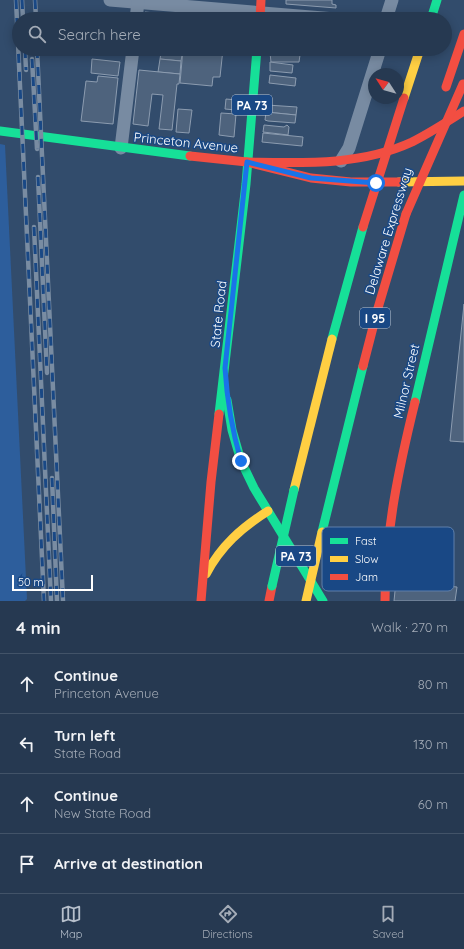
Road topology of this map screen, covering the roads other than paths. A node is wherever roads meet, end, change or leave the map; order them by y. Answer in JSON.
{"nodes":[{"id":1,"x":110,"y":0,"type":"edge"},
{"id":2,"x":392,"y":0,"type":"edge"},
{"id":3,"x":437,"y":0,"type":"edge"},
{"id":4,"x":138,"y":2,"type":"junction"},
{"id":5,"x":260,"y":11,"type":"edge"},
{"id":6,"x":137,"y":12,"type":"edge"},
{"id":7,"x":388,"y":12,"type":"edge"},
{"id":8,"x":433,"y":12,"type":"edge"},
{"id":9,"x":464,"y":34,"type":"edge"},
{"id":10,"x":132,"y":56,"type":"edge"},
{"id":11,"x":256,"y":56,"type":"edge"},
{"id":12,"x":378,"y":56,"type":"edge"},
{"id":13,"x":417,"y":56,"type":"edge"},
{"id":14,"x":464,"y":83,"type":"edge"},
{"id":15,"x":404,"y":85,"type":"edge"},
{"id":16,"x":445,"y":91,"type":"dead end"},
{"id":17,"x":397,"y":104,"type":"edge"},
{"id":18,"x":464,"y":111,"type":"edge"},
{"id":19,"x":437,"y":117,"type":"dead end"},
{"id":20,"x":0,"y":131,"type":"edge"},
{"id":21,"x":121,"y":148,"type":"junction"},
{"id":22,"x":247,"y":162,"type":"junction"},
{"id":23,"x":341,"y":162,"type":"junction"},
{"id":24,"x":464,"y":180,"type":"edge"},
{"id":25,"x":464,"y":195,"type":"edge"},
{"id":26,"x":406,"y":214,"type":"junction"},
{"id":27,"x":225,"y":368,"type":"junction"},
{"id":28,"x":268,"y":511,"type":"junction"},
{"id":29,"x":323,"y":527,"type":"edge"},
{"id":30,"x":391,"y":527,"type":"edge"},
{"id":31,"x":322,"y":532,"type":"edge"},
{"id":32,"x":203,"y":581,"type":"junction"},
{"id":33,"x":376,"y":591,"type":"edge"},
{"id":34,"x":375,"y":594,"type":"dead end"},
{"id":35,"x":201,"y":601,"type":"edge"},
{"id":36,"x":269,"y":601,"type":"edge"},
{"id":37,"x":306,"y":601,"type":"edge"},
{"id":38,"x":323,"y":601,"type":"edge"}],
"edges":[{"from":1,"to":4,"type":"street"},
{"from":2,"to":7,"type":"street"},
{"from":3,"to":8,"type":"main road"},
{"from":4,"to":5,"type":"street"},
{"from":4,"to":6,"type":"street"},
{"from":9,"to":16,"type":"main road"},
{"from":10,"to":21,"type":"street"},
{"from":11,"to":22,"type":"main road","name":"State Road","number":"PA 73"},
{"from":12,"to":23,"type":"street"},
{"from":13,"to":15,"type":"main road","name":"Delaware Expressway","number":"I 95"},
{"from":14,"to":26,"type":"main road","bridge":true},
{"from":17,"to":36,"type":"main road","name":"Delaware Expressway","number":"I 95","bridge":true},
{"from":18,"to":23,"type":"main road"},
{"from":19,"to":26,"type":"main road","name":"Delaware Expressway","number":"I 95","bridge":true},
{"from":20,"to":21,"type":"main road","name":"Princeton Avenue"},
{"from":21,"to":22,"type":"main road","name":"Princeton Avenue"},
{"from":22,"to":23,"type":"main road"},
{"from":22,"to":24,"type":"main road","name":"Princeton Avenue"},
{"from":22,"to":27,"type":"main road","name":"State Road","number":"PA 73"},
{"from":25,"to":30,"type":"main road","name":"Milnor Street"},
{"from":26,"to":29,"type":"main road","name":"Delaware Expressway","number":"I 95","bridge":true},
{"from":27,"to":28,"type":"main road","number":"PA 73"},
{"from":27,"to":32,"type":"main road","name":"State Road"},
{"from":28,"to":32,"type":"main road","name":"State Road"},
{"from":28,"to":38,"type":"main road","number":"PA 73"},
{"from":31,"to":37,"type":"main road","name":"Delaware Expressway","number":"I 95","bridge":true},
{"from":32,"to":35,"type":"main road","name":"State Road"},
{"from":33,"to":34,"type":"main road","name":"Milnor Street"}]}
